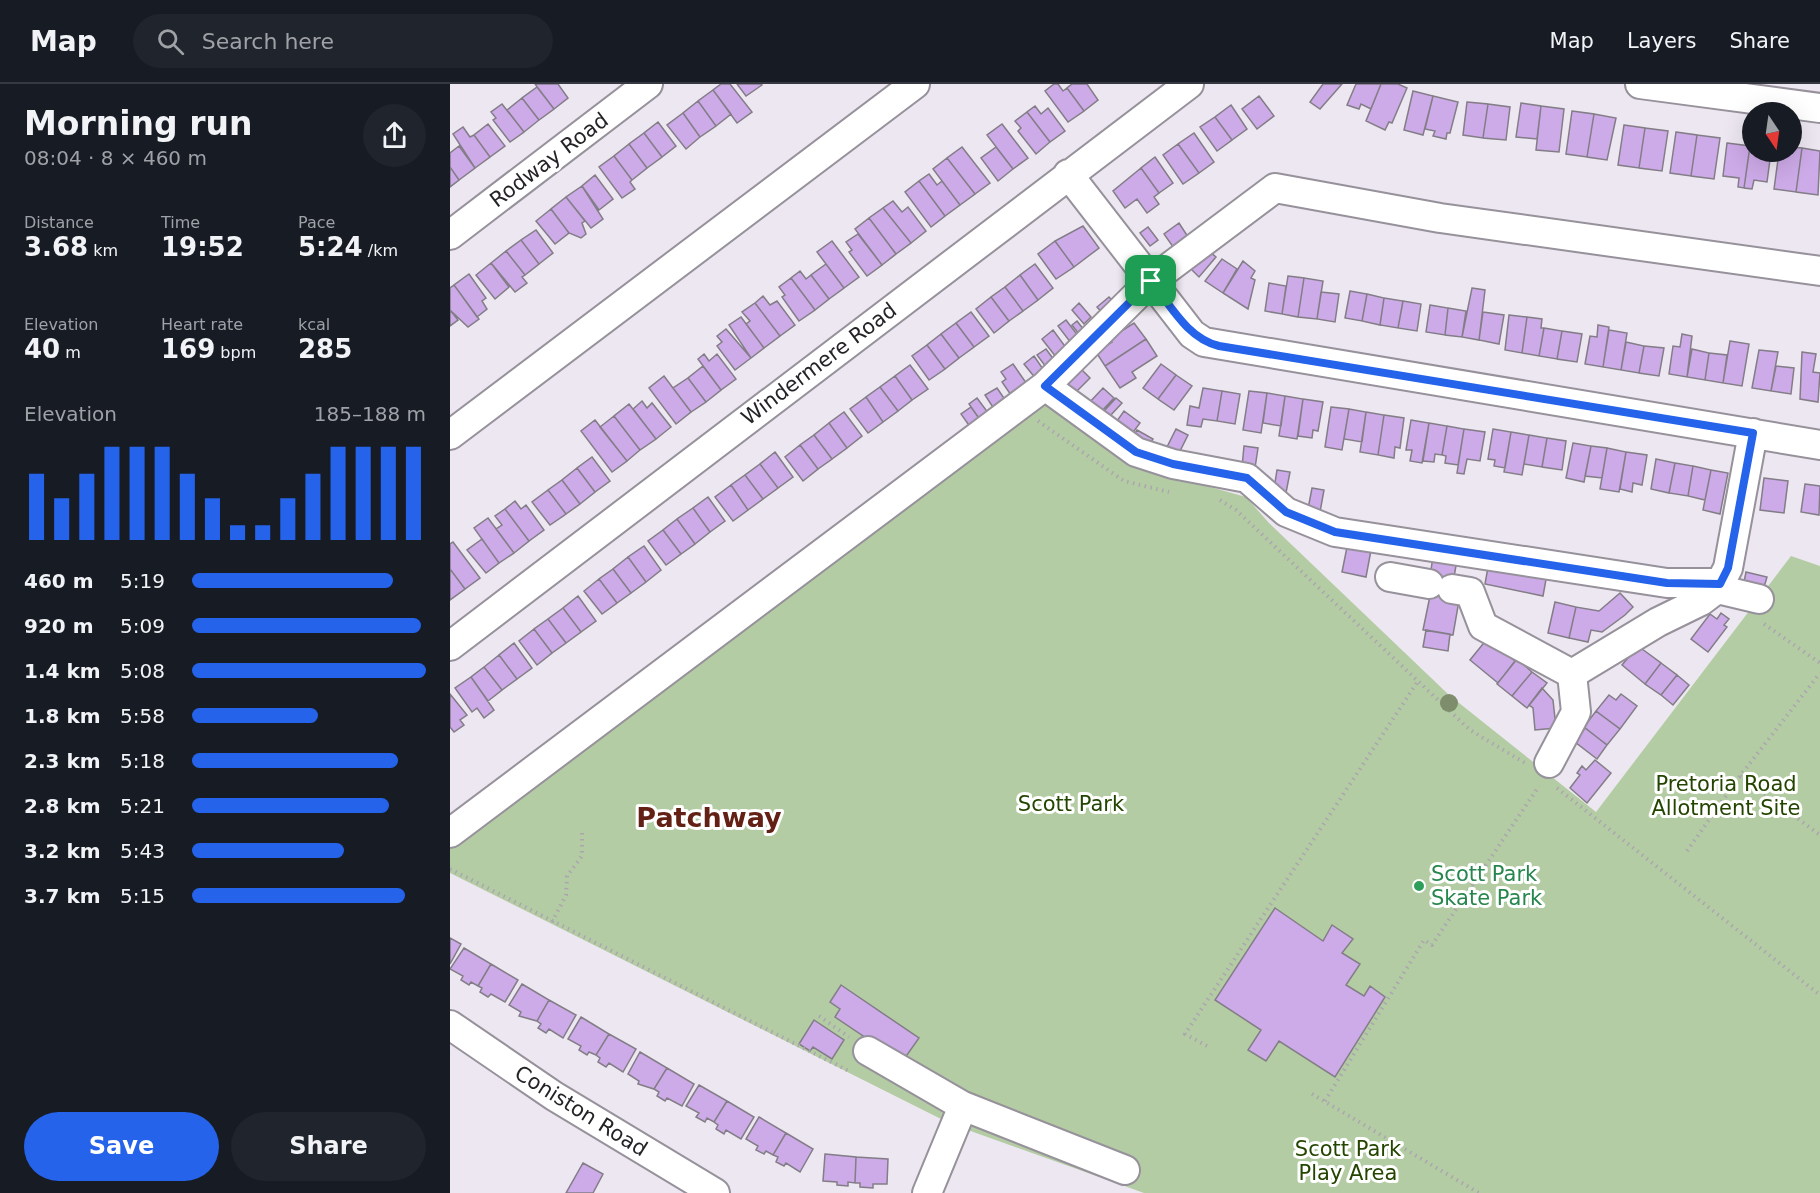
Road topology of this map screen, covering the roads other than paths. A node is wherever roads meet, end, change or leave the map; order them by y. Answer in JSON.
{"nodes":[{"id":1,"x":648,"y":84,"type":"edge"},
{"id":2,"x":915,"y":84,"type":"edge"},
{"id":3,"x":1189,"y":84,"type":"edge"},
{"id":4,"x":1640,"y":84,"type":"edge"},
{"id":5,"x":1820,"y":108,"type":"edge"},
{"id":6,"x":1068,"y":174,"type":"junction"},
{"id":7,"x":450,"y":235,"type":"edge"},
{"id":8,"x":1820,"y":271,"type":"edge"},
{"id":9,"x":1151,"y":281,"type":"junction"},
{"id":10,"x":1045,"y":386,"type":"junction"},
{"id":11,"x":1753,"y":433,"type":"junction"},
{"id":12,"x":450,"y":435,"type":"edge"},
{"id":13,"x":1820,"y":445,"type":"edge"},
{"id":14,"x":1390,"y":577,"type":"dead end"},
{"id":15,"x":1718,"y":586,"type":"junction"},
{"id":16,"x":1757,"y":608,"type":"road end"},
{"id":17,"x":450,"y":646,"type":"edge"},
{"id":18,"x":1572,"y":674,"type":"junction"},
{"id":19,"x":1544,"y":773,"type":"road end"},
{"id":20,"x":450,"y":834,"type":"edge"},
{"id":21,"x":450,"y":1025,"type":"edge"},
{"id":22,"x":868,"y":1052,"type":"road end"},
{"id":23,"x":963,"y":1106,"type":"junction"},
{"id":24,"x":1125,"y":1170,"type":"dead end"},
{"id":25,"x":715,"y":1193,"type":"edge"},
{"id":26,"x":927,"y":1193,"type":"edge"}],
"edges":[{"from":1,"to":7,"type":"street","name":"Rodway Road"},
{"from":2,"to":12,"type":"street"},
{"from":3,"to":6,"type":"street","name":"Windermere Road"},
{"from":4,"to":5,"type":"street"},
{"from":6,"to":9,"type":"street"},
{"from":6,"to":17,"type":"street","name":"Windermere Road"},
{"from":8,"to":9,"type":"street"},
{"from":9,"to":10,"type":"street"},
{"from":9,"to":11,"type":"street"},
{"from":10,"to":15,"type":"street"},
{"from":10,"to":20,"type":"street"},
{"from":11,"to":13,"type":"street"},
{"from":11,"to":15,"type":"street"},
{"from":14,"to":18,"type":"street"},
{"from":15,"to":16,"type":"street"},
{"from":15,"to":18,"type":"street"},
{"from":18,"to":19,"type":"street"},
{"from":21,"to":25,"type":"street","name":"Coniston Road"},
{"from":22,"to":23,"type":"street"},
{"from":23,"to":24,"type":"street"},
{"from":23,"to":26,"type":"street"}]}
